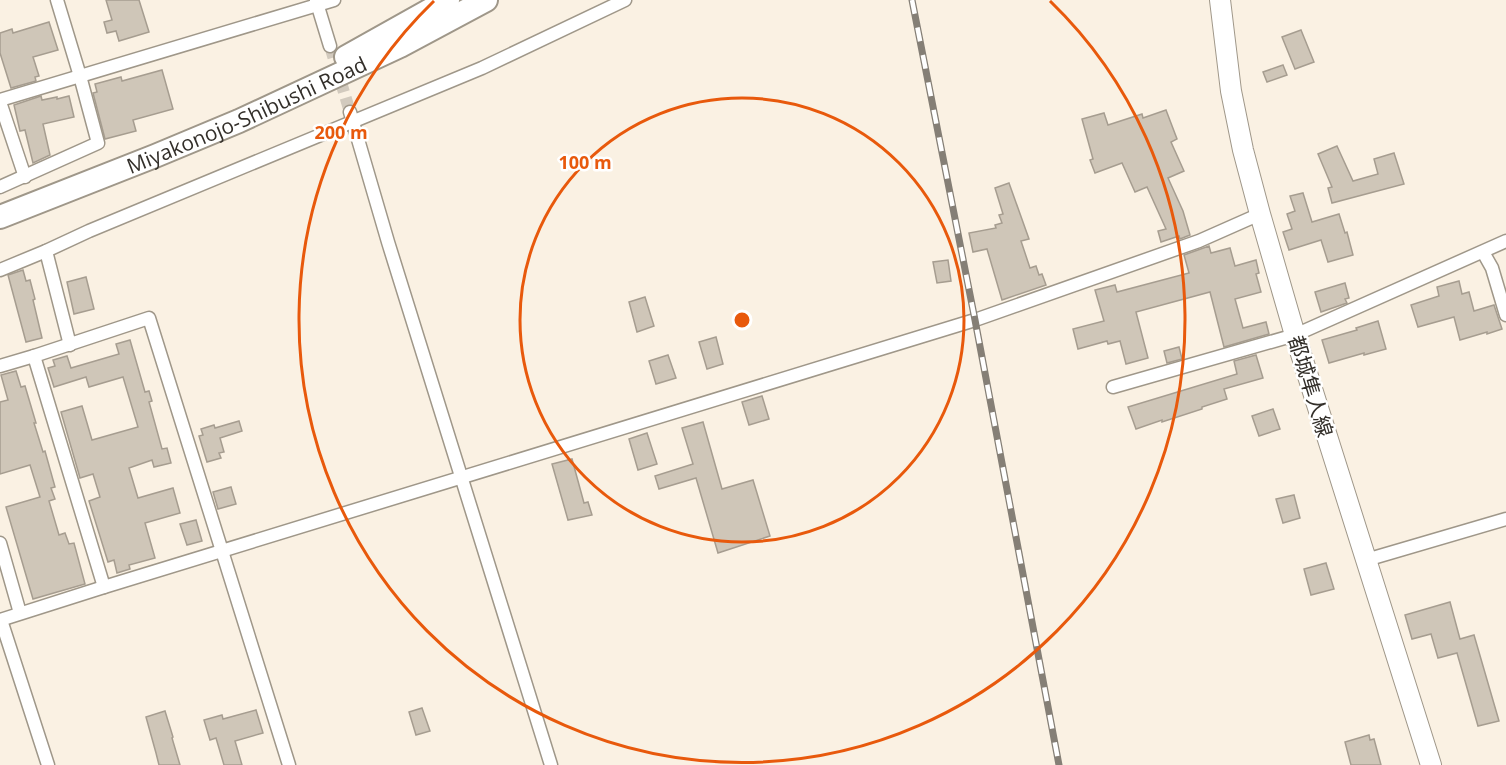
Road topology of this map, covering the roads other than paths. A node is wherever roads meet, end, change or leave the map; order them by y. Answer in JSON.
{"nodes":[{"id":1,"x":57,"y":0,"type":"edge"},
{"id":2,"x":334,"y":0,"type":"edge"},
{"id":3,"x":448,"y":0,"type":"edge"},
{"id":4,"x":486,"y":0,"type":"edge"},
{"id":5,"x":625,"y":0,"type":"edge"},
{"id":6,"x":1220,"y":0,"type":"edge"},
{"id":7,"x":316,"y":2,"type":"edge"},
{"id":8,"x":330,"y":46,"type":"tunnel mouth"},
{"id":9,"x":80,"y":76,"type":"junction"},
{"id":10,"x":0,"y":101,"type":"edge"},
{"id":11,"x":352,"y":117,"type":"junction"},
{"id":12,"x":239,"y":121,"type":"junction"},
{"id":13,"x":25,"y":177,"type":"junction"},
{"id":14,"x":0,"y":188,"type":"edge"},
{"id":15,"x":1260,"y":214,"type":"junction"},
{"id":16,"x":0,"y":217,"type":"edge"},
{"id":17,"x":1506,"y":241,"type":"edge"},
{"id":18,"x":46,"y":251,"type":"junction"},
{"id":19,"x":1483,"y":252,"type":"junction"},
{"id":20,"x":0,"y":270,"type":"edge"},
{"id":21,"x":1506,"y":315,"type":"edge"},
{"id":22,"x":1295,"y":335,"type":"junction"},
{"id":23,"x":70,"y":345,"type":"junction"},
{"id":24,"x":34,"y":356,"type":"junction"},
{"id":25,"x":0,"y":366,"type":"edge"},
{"id":26,"x":1113,"y":387,"type":"dead end"},
{"id":27,"x":462,"y":478,"type":"junction"},
{"id":28,"x":1506,"y":519,"type":"edge"},
{"id":29,"x":0,"y":543,"type":"edge"},
{"id":30,"x":222,"y":552,"type":"junction"},
{"id":31,"x":1366,"y":560,"type":"junction"},
{"id":32,"x":104,"y":587,"type":"junction"},
{"id":33,"x":20,"y":613,"type":"junction"},
{"id":34,"x":0,"y":620,"type":"edge"},
{"id":35,"x":48,"y":765,"type":"edge"},
{"id":36,"x":289,"y":765,"type":"edge"},
{"id":37,"x":551,"y":765,"type":"edge"},
{"id":38,"x":1431,"y":765,"type":"edge"}],
"edges":[{"from":1,"to":9,"type":"street"},
{"from":2,"to":7,"type":"street"},
{"from":3,"to":12,"type":"highway"},
{"from":4,"to":12,"type":"highway","name":"Miyakonojo-Shibushi Road"},
{"from":5,"to":11,"type":"street"},
{"from":6,"to":15,"type":"main road","name":"都城隼人線"},
{"from":7,"to":8,"type":"street"},
{"from":7,"to":9,"type":"street"},
{"from":9,"to":10,"type":"street"},
{"from":9,"to":13,"type":"street"},
{"from":10,"to":13,"type":"street"},
{"from":11,"to":18,"type":"street"},
{"from":11,"to":27,"type":"street"},
{"from":12,"to":16,"type":"highway","name":"Miyakonojo-Shibushi Road"},
{"from":13,"to":14,"type":"street"},
{"from":15,"to":22,"type":"main road","name":"都城隼人線"},
{"from":15,"to":27,"type":"street"},
{"from":17,"to":19,"type":"street"},
{"from":18,"to":20,"type":"street"},
{"from":18,"to":23,"type":"street"},
{"from":19,"to":21,"type":"street"},
{"from":19,"to":22,"type":"street"},
{"from":22,"to":26,"type":"street"},
{"from":22,"to":31,"type":"main road","name":"都城隼人線"},
{"from":23,"to":24,"type":"street"},
{"from":23,"to":30,"type":"street"},
{"from":24,"to":25,"type":"street"},
{"from":24,"to":32,"type":"street"},
{"from":27,"to":30,"type":"street"},
{"from":27,"to":37,"type":"street"},
{"from":28,"to":31,"type":"street"},
{"from":29,"to":33,"type":"street"},
{"from":30,"to":32,"type":"street"},
{"from":30,"to":36,"type":"street"},
{"from":31,"to":38,"type":"main road","name":"都城隼人線"},
{"from":32,"to":33,"type":"street"},
{"from":33,"to":34,"type":"street"},
{"from":34,"to":35,"type":"street"}]}
